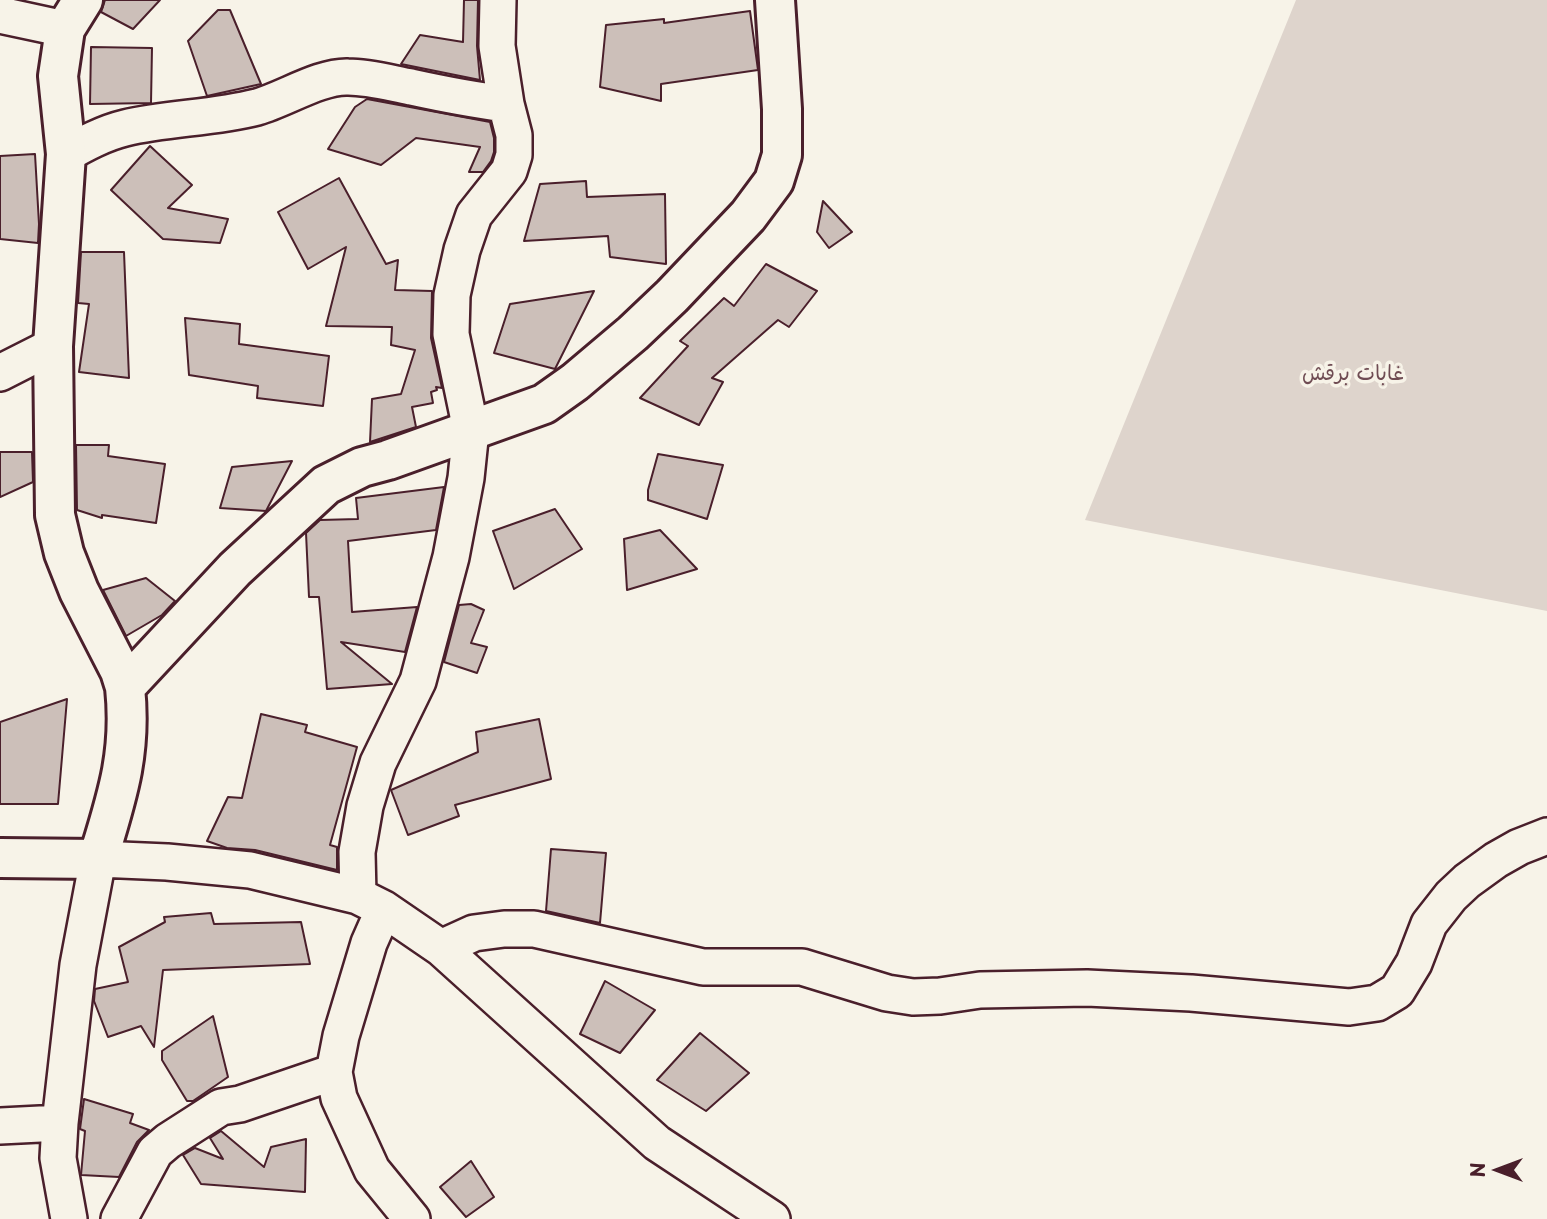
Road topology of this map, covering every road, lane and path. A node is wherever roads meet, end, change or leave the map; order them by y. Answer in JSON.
{"nodes":[{"id":1,"x":498,"y":0,"type":"edge"},
{"id":2,"x":775,"y":0,"type":"edge"},
{"id":3,"x":0,"y":15,"type":"edge"},
{"id":4,"x":74,"y":15,"type":"edge"},
{"id":5,"x":506,"y":104,"type":"junction"},
{"id":6,"x":66,"y":154,"type":"junction"},
{"id":7,"x":53,"y":346,"type":"junction"},
{"id":8,"x":0,"y":373,"type":"edge"},
{"id":9,"x":471,"y":430,"type":"junction"},
{"id":10,"x":125,"y":687,"type":"junction"},
{"id":11,"x":1547,"y":836,"type":"edge"},
{"id":12,"x":0,"y":858,"type":"edge"},
{"id":13,"x":98,"y":859,"type":"junction"},
{"id":14,"x":371,"y":902,"type":"junction"},
{"id":15,"x":441,"y":948,"type":"junction"},
{"id":16,"x":334,"y":1072,"type":"junction"},
{"id":17,"x":60,"y":1122,"type":"junction"},
{"id":18,"x":0,"y":1126,"type":"edge"},
{"id":19,"x":69,"y":1219,"type":"edge"},
{"id":20,"x":119,"y":1219,"type":"edge"},
{"id":21,"x":412,"y":1219,"type":"edge"},
{"id":22,"x":772,"y":1219,"type":"edge"}],
"edges":[{"from":1,"to":5,"type":"street"},
{"from":2,"to":9,"type":"street"},
{"from":3,"to":4,"type":"street"},
{"from":4,"to":6,"type":"street"},
{"from":5,"to":6,"type":"street"},
{"from":5,"to":9,"type":"street"},
{"from":6,"to":7,"type":"street"},
{"from":7,"to":8,"type":"street"},
{"from":7,"to":10,"type":"street"},
{"from":9,"to":10,"type":"street"},
{"from":9,"to":14,"type":"street"},
{"from":10,"to":13,"type":"street"},
{"from":11,"to":15,"type":"street"},
{"from":12,"to":13,"type":"street"},
{"from":13,"to":14,"type":"street"},
{"from":13,"to":17,"type":"street"},
{"from":14,"to":15,"type":"street"},
{"from":14,"to":16,"type":"street"},
{"from":15,"to":22,"type":"street"},
{"from":16,"to":20,"type":"street"},
{"from":16,"to":21,"type":"street"},
{"from":17,"to":18,"type":"street"},
{"from":17,"to":19,"type":"street"}]}
